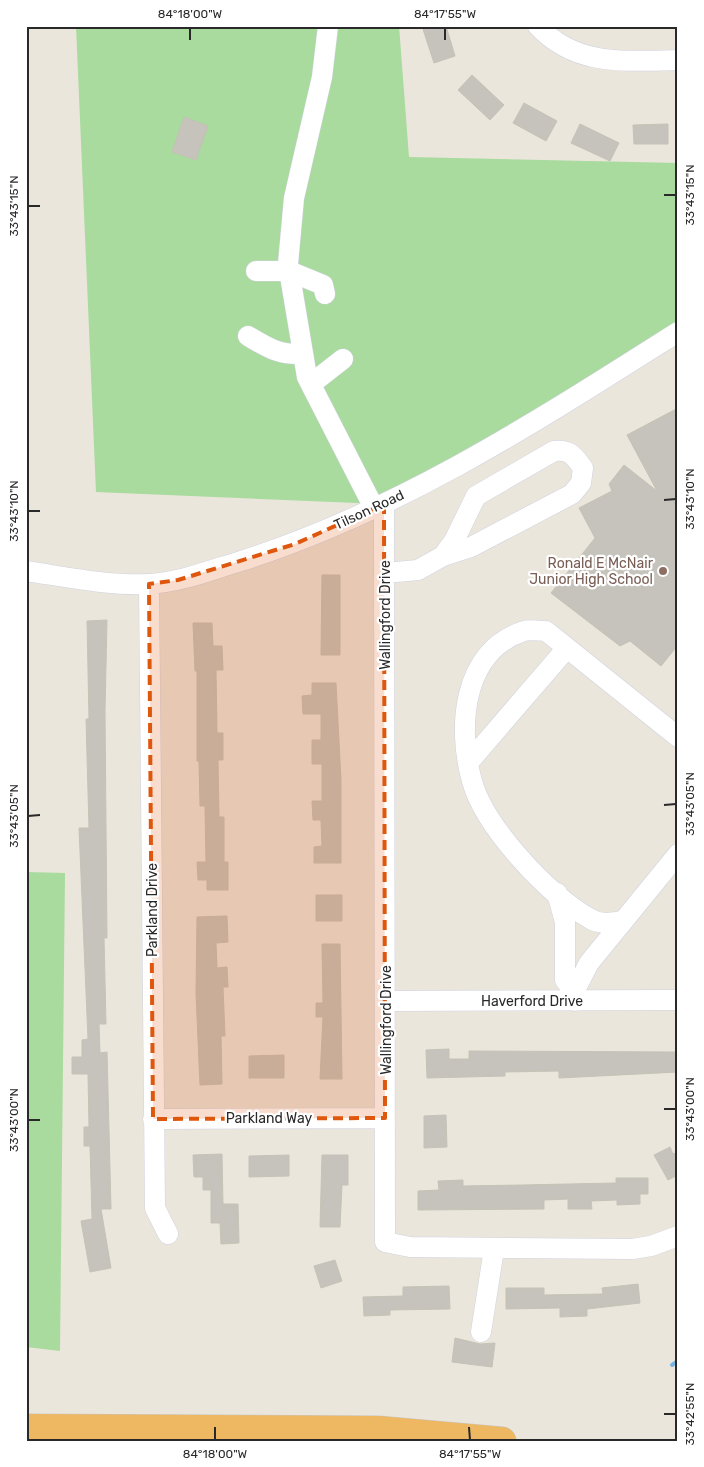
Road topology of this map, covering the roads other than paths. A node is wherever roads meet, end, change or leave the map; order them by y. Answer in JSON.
{"nodes":[{"id":1,"x":328,"y":26,"type":"edge"},
{"id":2,"x":538,"y":26,"type":"edge"},
{"id":3,"x":678,"y":60,"type":"edge"},
{"id":4,"x":289,"y":271,"type":"junction"},
{"id":5,"x":256,"y":272,"type":"dead end"},
{"id":6,"x":326,"y":294,"type":"dead end"},
{"id":7,"x":248,"y":336,"type":"dead end"},
{"id":8,"x":675,"y":339,"type":"edge"},
{"id":9,"x":303,"y":354,"type":"junction"},
{"id":10,"x":342,"y":359,"type":"dead end"},
{"id":11,"x":311,"y":384,"type":"junction"},
{"id":12,"x":379,"y":506,"type":"junction"},
{"id":13,"x":443,"y":556,"type":"junction"},
{"id":14,"x":26,"y":571,"type":"edge"},
{"id":15,"x":385,"y":573,"type":"junction"},
{"id":16,"x":149,"y":584,"type":"junction"},
{"id":17,"x":567,"y":648,"type":"junction"},
{"id":18,"x":678,"y":737,"type":"edge"},
{"id":19,"x":468,"y":764,"type":"junction"},
{"id":20,"x":678,"y":854,"type":"edge"},
{"id":21,"x":556,"y":893,"type":"junction"},
{"id":22,"x":622,"y":921,"type":"junction"},
{"id":23,"x":574,"y":996,"type":"junction"},
{"id":24,"x":678,"y":1000,"type":"edge"},
{"id":25,"x":386,"y":1001,"type":"junction"},
{"id":26,"x":385,"y":1118,"type":"junction"},
{"id":27,"x":153,"y":1119,"type":"junction"},
{"id":28,"x":168,"y":1234,"type":"dead end"},
{"id":29,"x":678,"y":1236,"type":"edge"},
{"id":30,"x":494,"y":1249,"type":"junction"},
{"id":31,"x":481,"y":1332,"type":"dead end"},
{"id":32,"x":26,"y":1428,"type":"edge"},
{"id":33,"x":502,"y":1441,"type":"edge"}],
"edges":[{"from":1,"to":4,"type":"street"},
{"from":2,"to":3,"type":"street"},
{"from":4,"to":5,"type":"street"},
{"from":4,"to":6,"type":"street"},
{"from":4,"to":9,"type":"street"},
{"from":7,"to":9,"type":"street"},
{"from":8,"to":12,"type":"street","name":"Tilson Road"},
{"from":9,"to":11,"type":"street"},
{"from":10,"to":11,"type":"street"},
{"from":11,"to":12,"type":"street"},
{"from":12,"to":15,"type":"street","name":"Wallingford Drive"},
{"from":12,"to":16,"type":"street","name":"Tilson Road"},
{"from":13,"to":13,"type":"street"},
{"from":13,"to":15,"type":"street"},
{"from":14,"to":16,"type":"street","name":"Tilson Road"},
{"from":15,"to":25,"type":"street","name":"Wallingford Drive"},
{"from":16,"to":27,"type":"street","name":"Parkland Drive"},
{"from":17,"to":18,"type":"street"},
{"from":17,"to":19,"type":"street"},
{"from":17,"to":19,"type":"street"},
{"from":19,"to":21,"type":"street"},
{"from":20,"to":22,"type":"street"},
{"from":21,"to":22,"type":"street"},
{"from":21,"to":23,"type":"street"},
{"from":22,"to":23,"type":"street"},
{"from":23,"to":24,"type":"street","name":"Haverford Drive"},
{"from":23,"to":25,"type":"street","name":"Haverford Drive"},
{"from":25,"to":26,"type":"street","name":"Wallingford Drive"},
{"from":26,"to":27,"type":"street","name":"Parkland Way"},
{"from":26,"to":30,"type":"street","name":"Wallingford Drive"},
{"from":27,"to":28,"type":"street","name":"Parkland Drive"},
{"from":29,"to":30,"type":"street","name":"Wallingford Drive"},
{"from":30,"to":31,"type":"street"},
{"from":32,"to":33,"type":"highway"}]}
